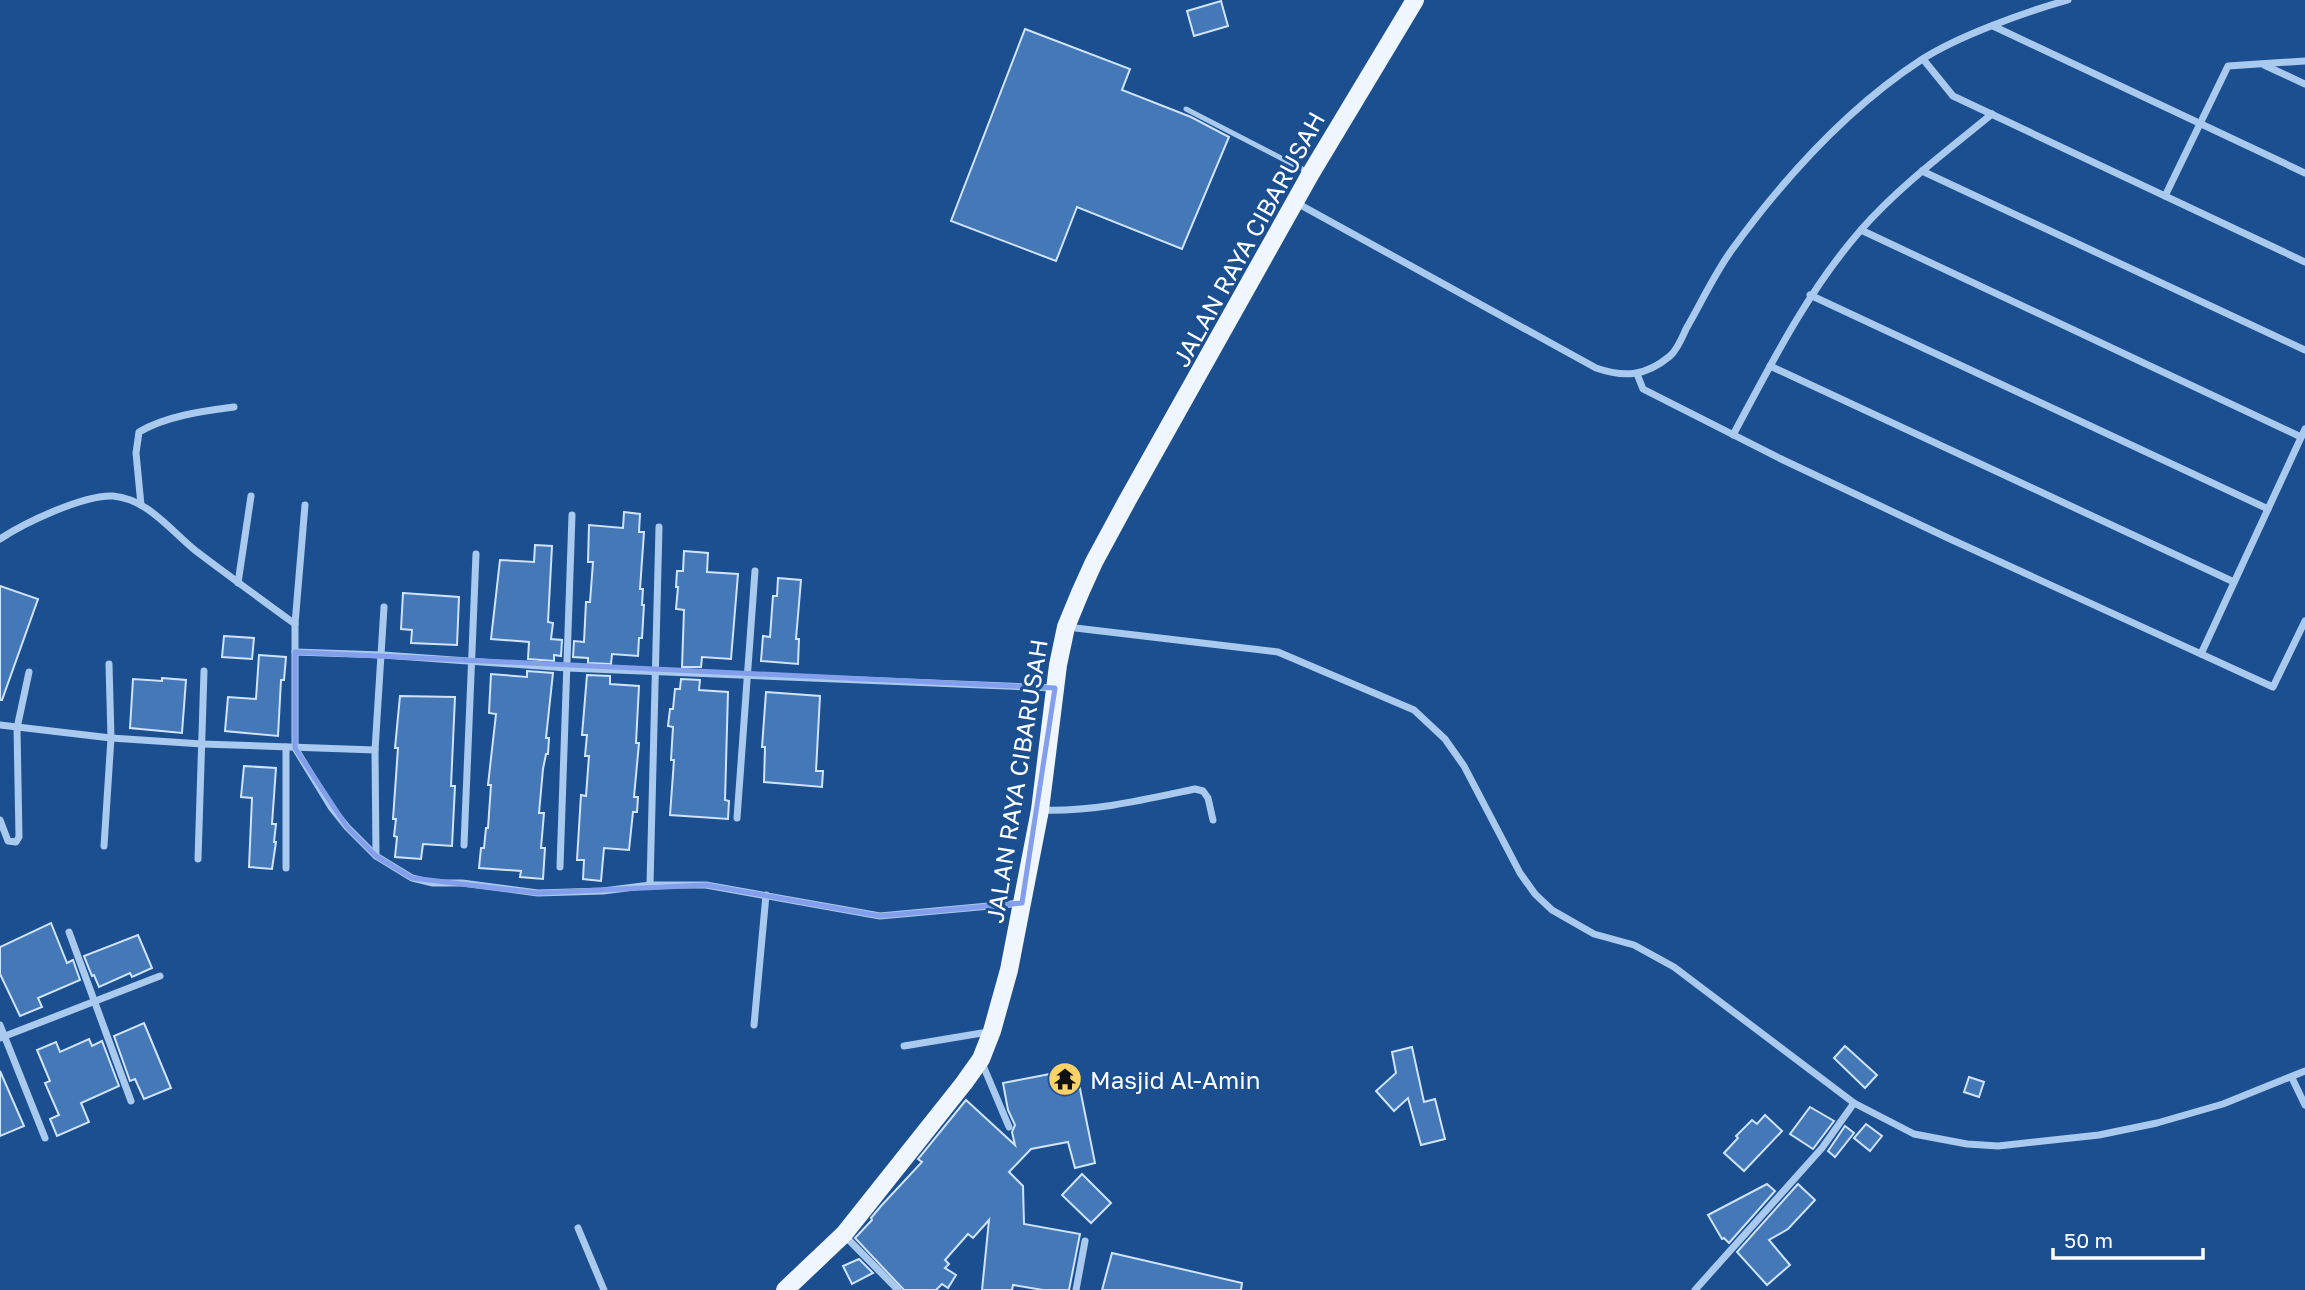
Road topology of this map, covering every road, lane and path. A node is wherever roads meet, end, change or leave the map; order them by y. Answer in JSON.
{"nodes":[{"id":1,"x":1415,"y":0,"type":"edge"},
{"id":2,"x":2068,"y":0,"type":"edge"},
{"id":3,"x":1993,"y":26,"type":"junction"},
{"id":4,"x":1923,"y":59,"type":"junction"},
{"id":5,"x":2305,"y":61,"type":"edge"},
{"id":6,"x":2261,"y":64,"type":"junction"},
{"id":7,"x":2305,"y":84,"type":"edge"},
{"id":8,"x":1186,"y":109,"type":"dead end"},
{"id":9,"x":1992,"y":114,"type":"junction"},
{"id":10,"x":2200,"y":124,"type":"junction"},
{"id":11,"x":1922,"y":172,"type":"junction"},
{"id":12,"x":1311,"y":173,"type":"junction"},
{"id":13,"x":2305,"y":173,"type":"edge"},
{"id":14,"x":2165,"y":196,"type":"junction"},
{"id":15,"x":1295,"y":202,"type":"junction"},
{"id":16,"x":1861,"y":230,"type":"junction"},
{"id":17,"x":2305,"y":262,"type":"edge"},
{"id":18,"x":1810,"y":295,"type":"junction"},
{"id":19,"x":2305,"y":350,"type":"edge"},
{"id":20,"x":1770,"y":366,"type":"junction"},
{"id":21,"x":1637,"y":374,"type":"junction"},
{"id":22,"x":234,"y":407,"type":"dead end"},
{"id":23,"x":2303,"y":433,"type":"edge"},
{"id":24,"x":1733,"y":435,"type":"junction"},
{"id":25,"x":251,"y":496,"type":"dead end"},
{"id":26,"x":141,"y":505,"type":"junction"},
{"id":27,"x":305,"y":505,"type":"dead end"},
{"id":28,"x":2268,"y":509,"type":"junction"},
{"id":29,"x":572,"y":515,"type":"dead end"},
{"id":30,"x":659,"y":527,"type":"dead end"},
{"id":31,"x":0,"y":539,"type":"edge"},
{"id":32,"x":476,"y":554,"type":"dead end"},
{"id":33,"x":755,"y":571,"type":"dead end"},
{"id":34,"x":2234,"y":582,"type":"junction"},
{"id":35,"x":238,"y":583,"type":"junction"},
{"id":36,"x":384,"y":607,"type":"dead end"},
{"id":37,"x":2305,"y":621,"type":"edge"},
{"id":38,"x":295,"y":624,"type":"junction"},
{"id":39,"x":1066,"y":627,"type":"junction"},
{"id":40,"x":295,"y":652,"type":"junction"},
{"id":41,"x":2201,"y":654,"type":"junction"},
{"id":42,"x":383,"y":655,"type":"junction"},
{"id":43,"x":473,"y":660,"type":"junction"},
{"id":44,"x":109,"y":664,"type":"dead end"},
{"id":45,"x":566,"y":668,"type":"junction"},
{"id":46,"x":204,"y":671,"type":"dead end"},
{"id":47,"x":655,"y":671,"type":"junction"},
{"id":48,"x":29,"y":672,"type":"dead end"},
{"id":49,"x":747,"y":675,"type":"junction"},
{"id":50,"x":1055,"y":688,"type":"junction"},
{"id":51,"x":0,"y":725,"type":"edge"},
{"id":52,"x":17,"y":729,"type":"junction"},
{"id":53,"x":111,"y":738,"type":"junction"},
{"id":54,"x":202,"y":744,"type":"junction"},
{"id":55,"x":286,"y":747,"type":"junction"},
{"id":56,"x":295,"y":748,"type":"junction"},
{"id":57,"x":375,"y":750,"type":"junction"},
{"id":58,"x":1040,"y":810,"type":"junction"},
{"id":59,"x":737,"y":818,"type":"dead end"},
{"id":60,"x":0,"y":820,"type":"edge"},
{"id":61,"x":1213,"y":820,"type":"dead end"},
{"id":62,"x":464,"y":845,"type":"dead end"},
{"id":63,"x":104,"y":846,"type":"dead end"},
{"id":64,"x":376,"y":856,"type":"junction"},
{"id":65,"x":198,"y":859,"type":"dead end"},
{"id":66,"x":561,"y":867,"type":"dead end"},
{"id":67,"x":286,"y":868,"type":"dead end"},
{"id":68,"x":650,"y":885,"type":"junction"},
{"id":69,"x":766,"y":895,"type":"junction"},
{"id":70,"x":1022,"y":903,"type":"junction"},
{"id":71,"x":69,"y":932,"type":"dead end"},
{"id":72,"x":160,"y":976,"type":"dead end"},
{"id":73,"x":94,"y":1001,"type":"junction"},
{"id":74,"x":0,"y":1025,"type":"edge"},
{"id":75,"x":754,"y":1025,"type":"dead end"},
{"id":76,"x":992,"y":1031,"type":"junction"},
{"id":77,"x":2,"y":1037,"type":"edge"},
{"id":78,"x":904,"y":1046,"type":"dead end"},
{"id":79,"x":981,"y":1059,"type":"junction"},
{"id":80,"x":2305,"y":1071,"type":"edge"},
{"id":81,"x":2292,"y":1078,"type":"junction"},
{"id":82,"x":131,"y":1101,"type":"dead end"},
{"id":83,"x":1854,"y":1103,"type":"junction"},
{"id":84,"x":2305,"y":1105,"type":"edge"},
{"id":85,"x":1009,"y":1127,"type":"dead end"},
{"id":86,"x":45,"y":1138,"type":"dead end"},
{"id":87,"x":578,"y":1228,"type":"dead end"},
{"id":88,"x":844,"y":1234,"type":"junction"},
{"id":89,"x":1085,"y":1241,"type":"dead end"},
{"id":90,"x":604,"y":1290,"type":"edge"},
{"id":91,"x":785,"y":1290,"type":"edge"},
{"id":92,"x":898,"y":1290,"type":"edge"},
{"id":93,"x":1076,"y":1290,"type":"edge"},
{"id":94,"x":1695,"y":1290,"type":"edge"}],
"edges":[{"from":1,"to":12,"type":"main road","name":"JALAN RAYA CIBARUSAH"},
{"from":2,"to":3,"type":"street"},
{"from":3,"to":4,"type":"street"},
{"from":3,"to":10,"type":"street"},
{"from":4,"to":9,"type":"street"},
{"from":4,"to":21,"type":"street"},
{"from":5,"to":6,"type":"street"},
{"from":6,"to":7,"type":"street"},
{"from":6,"to":10,"type":"street"},
{"from":8,"to":12,"type":"lane"},
{"from":9,"to":11,"type":"street"},
{"from":9,"to":14,"type":"street"},
{"from":10,"to":13,"type":"street"},
{"from":10,"to":14,"type":"street"},
{"from":11,"to":16,"type":"street"},
{"from":11,"to":19,"type":"street"},
{"from":12,"to":15,"type":"main road","name":"JALAN RAYA CIBARUSAH"},
{"from":14,"to":17,"type":"street"},
{"from":15,"to":21,"type":"street"},
{"from":15,"to":39,"type":"main road","name":"JALAN RAYA CIBARUSAH"},
{"from":16,"to":18,"type":"street"},
{"from":16,"to":23,"type":"street"},
{"from":18,"to":20,"type":"street"},
{"from":18,"to":28,"type":"street"},
{"from":20,"to":24,"type":"street"},
{"from":20,"to":34,"type":"street"},
{"from":21,"to":24,"type":"street"},
{"from":22,"to":26,"type":"street"},
{"from":23,"to":28,"type":"street"},
{"from":24,"to":41,"type":"street"},
{"from":25,"to":35,"type":"street"},
{"from":26,"to":31,"type":"street"},
{"from":26,"to":35,"type":"street"},
{"from":27,"to":38,"type":"street"},
{"from":28,"to":34,"type":"street"},
{"from":29,"to":45,"type":"street"},
{"from":30,"to":47,"type":"street"},
{"from":32,"to":43,"type":"street"},
{"from":33,"to":49,"type":"street"},
{"from":34,"to":41,"type":"street"},
{"from":35,"to":38,"type":"street"},
{"from":36,"to":42,"type":"street"},
{"from":37,"to":41,"type":"street"},
{"from":38,"to":40,"type":"street"},
{"from":39,"to":50,"type":"main road","name":"JALAN RAYA CIBARUSAH"},
{"from":39,"to":83,"type":"street"},
{"from":40,"to":42,"type":"street"},
{"from":40,"to":56,"type":"street"},
{"from":42,"to":43,"type":"street"},
{"from":42,"to":57,"type":"street"},
{"from":43,"to":45,"type":"street"},
{"from":43,"to":62,"type":"street"},
{"from":44,"to":53,"type":"street"},
{"from":45,"to":47,"type":"street"},
{"from":45,"to":66,"type":"street"},
{"from":46,"to":54,"type":"street"},
{"from":47,"to":49,"type":"street"},
{"from":47,"to":68,"type":"street"},
{"from":48,"to":52,"type":"street"},
{"from":49,"to":50,"type":"street"},
{"from":49,"to":59,"type":"street"},
{"from":50,"to":58,"type":"main road","name":"JALAN RAYA CIBARUSAH"},
{"from":51,"to":52,"type":"street"},
{"from":52,"to":53,"type":"street"},
{"from":52,"to":60,"type":"street"},
{"from":53,"to":54,"type":"street"},
{"from":53,"to":63,"type":"street"},
{"from":54,"to":55,"type":"street"},
{"from":54,"to":65,"type":"street"},
{"from":55,"to":56,"type":"street"},
{"from":55,"to":67,"type":"street"},
{"from":56,"to":57,"type":"street"},
{"from":56,"to":64,"type":"street"},
{"from":57,"to":64,"type":"street"},
{"from":58,"to":61,"type":"street"},
{"from":58,"to":70,"type":"main road","name":"JALAN RAYA CIBARUSAH"},
{"from":64,"to":68,"type":"street"},
{"from":68,"to":69,"type":"street"},
{"from":69,"to":70,"type":"street"},
{"from":69,"to":75,"type":"street"},
{"from":70,"to":76,"type":"main road","name":"JALAN RAYA CIBARUSAH"},
{"from":71,"to":73,"type":"street"},
{"from":72,"to":73,"type":"street"},
{"from":73,"to":77,"type":"street"},
{"from":73,"to":82,"type":"street"},
{"from":74,"to":77,"type":"street"},
{"from":76,"to":78,"type":"street"},
{"from":76,"to":79,"type":"main road","name":"JALAN RAYA CIBARUSAH"},
{"from":77,"to":86,"type":"street"},
{"from":79,"to":85,"type":"street"},
{"from":79,"to":88,"type":"main road","name":"JALAN RAYA CIBARUSAH"},
{"from":80,"to":81,"type":"street"},
{"from":81,"to":83,"type":"street"},
{"from":81,"to":84,"type":"street"},
{"from":83,"to":94,"type":"street"},
{"from":87,"to":90,"type":"street"},
{"from":88,"to":91,"type":"main road","name":"JALAN RAYA CIBARUSAH"},
{"from":88,"to":92,"type":"street"},
{"from":89,"to":93,"type":"street"}]}
